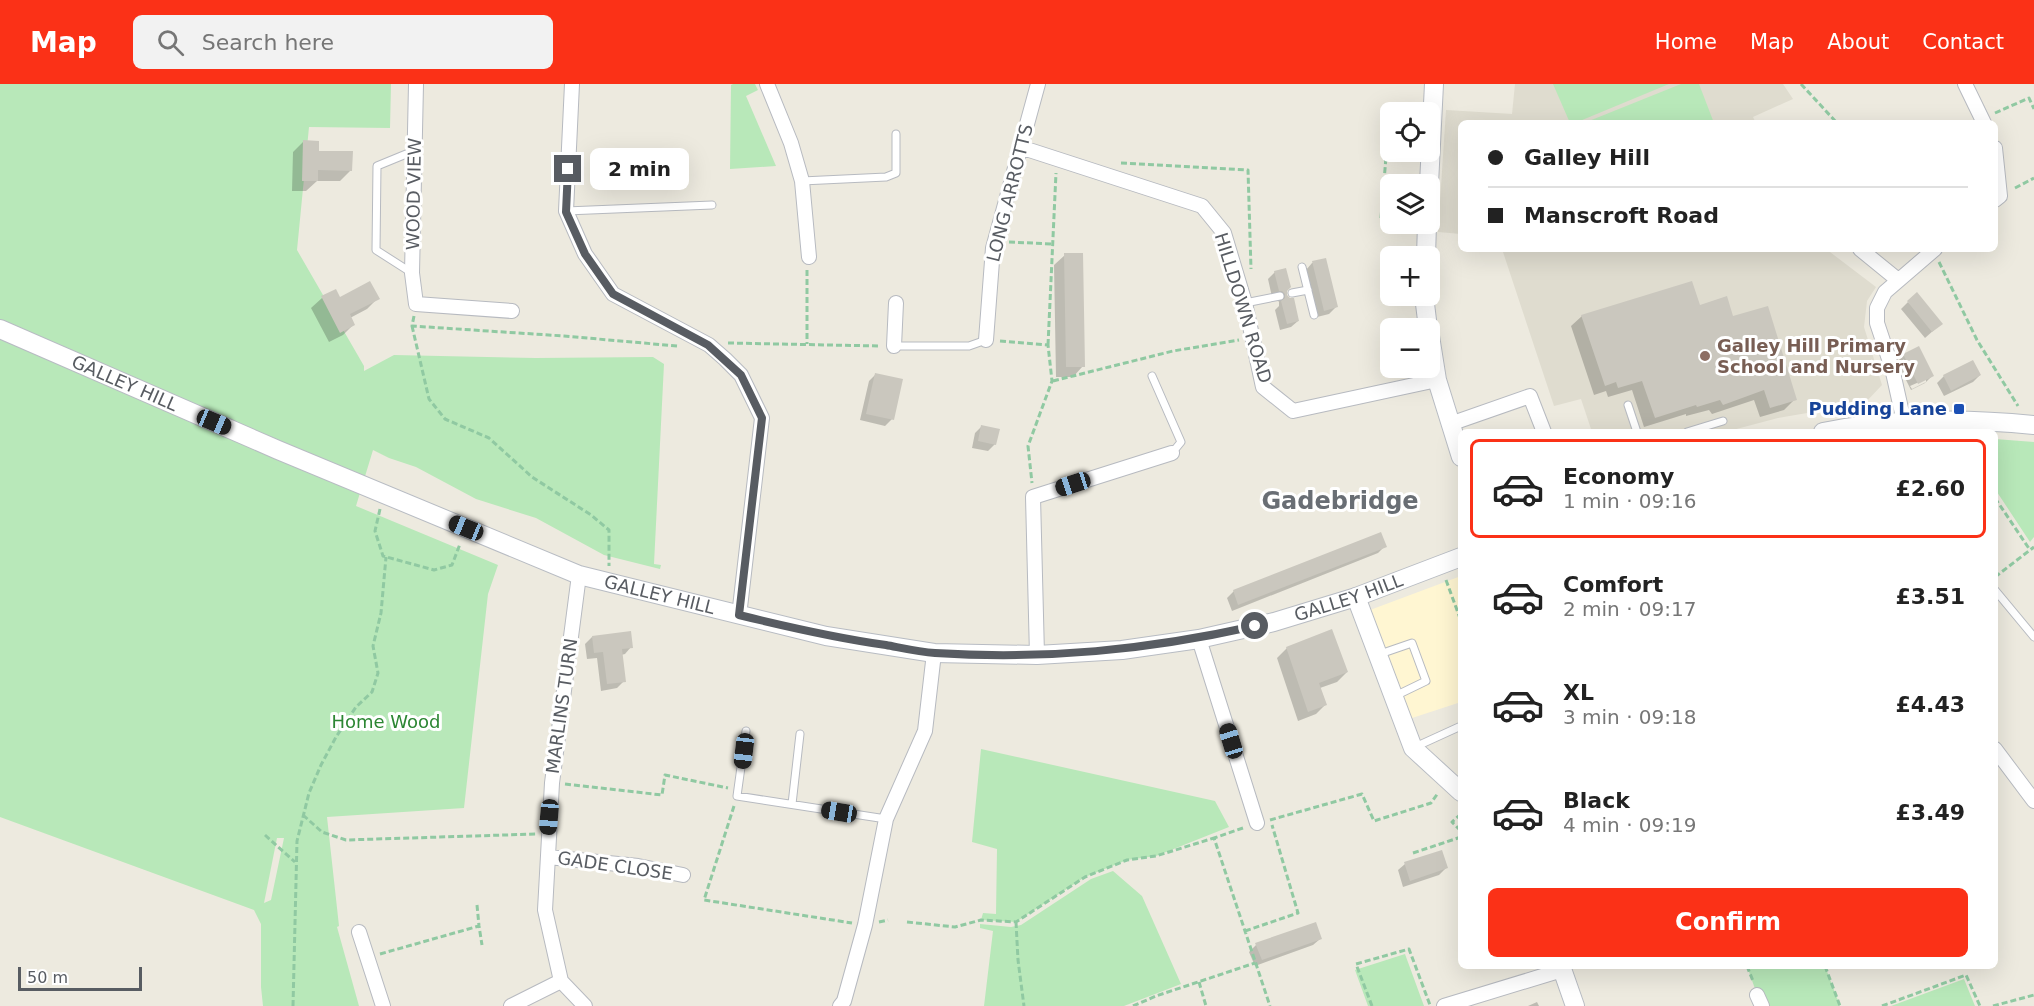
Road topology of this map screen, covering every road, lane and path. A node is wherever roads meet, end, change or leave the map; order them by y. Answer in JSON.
{"nodes":[{"id":1,"x":416,"y":84,"type":"edge"},
{"id":2,"x":572,"y":84,"type":"edge"},
{"id":3,"x":768,"y":84,"type":"edge"},
{"id":4,"x":1038,"y":84,"type":"edge"},
{"id":5,"x":1434,"y":84,"type":"edge"},
{"id":6,"x":1801,"y":84,"type":"edge"},
{"id":7,"x":1965,"y":84,"type":"edge"},
{"id":8,"x":1433,"y":102,"type":"edge"},
{"id":9,"x":2034,"y":109,"type":"edge"},
{"id":10,"x":1834,"y":120,"type":"edge"},
{"id":11,"x":1983,"y":120,"type":"edge"},
{"id":12,"x":1985,"y":120,"type":"edge"},
{"id":13,"x":896,"y":134,"type":"dead end"},
{"id":14,"x":1020,"y":147,"type":"junction"},
{"id":15,"x":416,"y":150,"type":"junction"},
{"id":16,"x":1056,"y":159,"type":"junction"},
{"id":17,"x":2034,"y":178,"type":"edge"},
{"id":18,"x":802,"y":181,"type":"junction"},
{"id":19,"x":1998,"y":197,"type":"edge"},
{"id":20,"x":712,"y":206,"type":"dead end"},
{"id":21,"x":566,"y":212,"type":"junction"},
{"id":22,"x":994,"y":242,"type":"junction"},
{"id":23,"x":1052,"y":244,"type":"junction"},
{"id":24,"x":1864,"y":252,"type":"edge"},
{"id":25,"x":1932,"y":252,"type":"edge"},
{"id":26,"x":1935,"y":252,"type":"edge"},
{"id":27,"x":809,"y":257,"type":"joint"},
{"id":28,"x":1302,"y":267,"type":"dead end"},
{"id":29,"x":412,"y":273,"type":"junction"},
{"id":30,"x":1898,"y":280,"type":"junction"},
{"id":31,"x":1308,"y":290,"type":"junction"},
{"id":32,"x":1292,"y":293,"type":"dead end"},
{"id":33,"x":1280,"y":296,"type":"dead end"},
{"id":34,"x":896,"y":303,"type":"dead end"},
{"id":35,"x":1245,"y":303,"type":"junction"},
{"id":36,"x":416,"y":304,"type":"junction"},
{"id":37,"x":512,"y":311,"type":"dead end"},
{"id":38,"x":1314,"y":315,"type":"dead end"},
{"id":39,"x":412,"y":326,"type":"junction"},
{"id":40,"x":0,"y":329,"type":"edge"},
{"id":41,"x":1253,"y":338,"type":"junction"},
{"id":42,"x":986,"y":340,"type":"junction"},
{"id":43,"x":708,"y":345,"type":"junction"},
{"id":44,"x":807,"y":345,"type":"junction"},
{"id":45,"x":1048,"y":345,"type":"junction"},
{"id":46,"x":894,"y":346,"type":"junction"},
{"id":47,"x":1152,"y":376,"type":"dead end"},
{"id":48,"x":1437,"y":380,"type":"joint"},
{"id":49,"x":1053,"y":381,"type":"junction"},
{"id":50,"x":1628,"y":405,"type":"dead end"},
{"id":51,"x":2029,"y":419,"type":"edge"},
{"id":52,"x":1723,"y":421,"type":"dead end"},
{"id":53,"x":1904,"y":422,"type":"junction"},
{"id":54,"x":1450,"y":424,"type":"junction"},
{"id":55,"x":1543,"y":429,"type":"edge"},
{"id":56,"x":1636,"y":429,"type":"edge"},
{"id":57,"x":1697,"y":429,"type":"edge"},
{"id":58,"x":1847,"y":429,"type":"edge"},
{"id":59,"x":1458,"y":448,"type":"edge"},
{"id":60,"x":1172,"y":453,"type":"joint"},
{"id":61,"x":384,"y":494,"type":"junction"},
{"id":62,"x":1033,"y":497,"type":"junction"},
{"id":63,"x":1998,"y":502,"type":"edge"},
{"id":64,"x":466,"y":528,"type":"junction"},
{"id":65,"x":2032,"y":549,"type":"edge"},
{"id":66,"x":386,"y":557,"type":"junction"},
{"id":67,"x":1458,"y":560,"type":"edge"},
{"id":68,"x":1441,"y":565,"type":"junction"},
{"id":69,"x":579,"y":575,"type":"junction"},
{"id":70,"x":1998,"y":575,"type":"edge"},
{"id":71,"x":609,"y":583,"type":"junction"},
{"id":72,"x":1998,"y":594,"type":"edge"},
{"id":73,"x":1356,"y":597,"type":"junction"},
{"id":74,"x":1458,"y":613,"type":"edge"},
{"id":75,"x":739,"y":615,"type":"junction"},
{"id":76,"x":2034,"y":637,"type":"edge"},
{"id":77,"x":1199,"y":639,"type":"junction"},
{"id":78,"x":934,"y":653,"type":"junction"},
{"id":79,"x":1037,"y":655,"type":"junction"},
{"id":80,"x":1377,"y":655,"type":"junction"},
{"id":81,"x":1393,"y":697,"type":"junction"},
{"id":82,"x":1458,"y":727,"type":"edge"},
{"id":83,"x":746,"y":731,"type":"dead end"},
{"id":84,"x":800,"y":734,"type":"dead end"},
{"id":85,"x":1413,"y":748,"type":"junction"},
{"id":86,"x":2001,"y":769,"type":"edge"},
{"id":87,"x":552,"y":783,"type":"junction"},
{"id":88,"x":1457,"y":789,"type":"edge"},
{"id":89,"x":738,"y":793,"type":"junction"},
{"id":90,"x":2032,"y":795,"type":"edge"},
{"id":91,"x":792,"y":804,"type":"junction"},
{"id":92,"x":303,"y":814,"type":"junction"},
{"id":93,"x":1458,"y":817,"type":"edge"},
{"id":94,"x":886,"y":819,"type":"junction"},
{"id":95,"x":1264,"y":821,"type":"junction"},
{"id":96,"x":1458,"y":828,"type":"edge"},
{"id":97,"x":548,"y":834,"type":"junction"},
{"id":98,"x":265,"y":836,"type":"dead end"},
{"id":99,"x":1214,"y":838,"type":"junction"},
{"id":100,"x":1458,"y":838,"type":"edge"},
{"id":101,"x":1413,"y":853,"type":"dead end"},
{"id":102,"x":548,"y":857,"type":"junction"},
{"id":103,"x":296,"y":862,"type":"junction"},
{"id":104,"x":683,"y":875,"type":"dead end"},
{"id":105,"x":477,"y":905,"type":"dead end"},
{"id":106,"x":907,"y":922,"type":"dead end"},
{"id":107,"x":1016,"y":922,"type":"junction"},
{"id":108,"x":865,"y":925,"type":"junction"},
{"id":109,"x":478,"y":926,"type":"junction"},
{"id":110,"x":1245,"y":931,"type":"junction"},
{"id":111,"x":359,"y":932,"type":"dead end"},
{"id":112,"x":482,"y":945,"type":"dead end"},
{"id":113,"x":367,"y":958,"type":"junction"},
{"id":114,"x":1256,"y":963,"type":"junction"},
{"id":115,"x":1558,"y":969,"type":"edge"},
{"id":116,"x":1561,"y":969,"type":"edge"},
{"id":117,"x":1826,"y":969,"type":"edge"},
{"id":118,"x":561,"y":981,"type":"junction"},
{"id":119,"x":1199,"y":982,"type":"junction"},
{"id":120,"x":2034,"y":995,"type":"edge"},
{"id":121,"x":293,"y":1006,"type":"edge"},
{"id":122,"x":382,"y":1006,"type":"edge"},
{"id":123,"x":511,"y":1006,"type":"edge"},
{"id":124,"x":585,"y":1006,"type":"edge"},
{"id":125,"x":840,"y":1006,"type":"edge"},
{"id":126,"x":1024,"y":1006,"type":"edge"},
{"id":127,"x":1133,"y":1006,"type":"edge"},
{"id":128,"x":1206,"y":1006,"type":"edge"},
{"id":129,"x":1270,"y":1006,"type":"edge"},
{"id":130,"x":1372,"y":1006,"type":"edge"},
{"id":131,"x":1430,"y":1006,"type":"edge"},
{"id":132,"x":1444,"y":1006,"type":"edge"},
{"id":133,"x":1575,"y":1006,"type":"edge"},
{"id":134,"x":1840,"y":1006,"type":"edge"},
{"id":135,"x":1882,"y":1006,"type":"edge"},
{"id":136,"x":1980,"y":1006,"type":"edge"},
{"id":137,"x":1994,"y":1006,"type":"edge"}],
"edges":[{"from":1,"to":15,"type":"street","name":"WOOD VIEW"},
{"from":2,"to":21,"type":"street"},
{"from":3,"to":18,"type":"street"},
{"from":4,"to":14,"type":"street","name":"LONG ARROTTS"},
{"from":5,"to":8,"type":"street"},
{"from":6,"to":10,"type":"path"},
{"from":7,"to":11,"type":"street"},
{"from":9,"to":12,"type":"path"},
{"from":13,"to":18,"type":"lane"},
{"from":14,"to":16,"type":"street","name":"HILLDOWN ROAD"},
{"from":14,"to":22,"type":"street","name":"LONG ARROTTS"},
{"from":15,"to":29,"type":"street","name":"WOOD VIEW"},
{"from":15,"to":29,"type":"lane"},
{"from":16,"to":23,"type":"path"},
{"from":16,"to":35,"type":"street","name":"HILLDOWN ROAD"},
{"from":17,"to":19,"type":"path"},
{"from":18,"to":27,"type":"street"},
{"from":20,"to":21,"type":"lane"},
{"from":21,"to":43,"type":"street"},
{"from":22,"to":23,"type":"path"},
{"from":22,"to":42,"type":"street","name":"LONG ARROTTS"},
{"from":23,"to":45,"type":"path"},
{"from":24,"to":30,"type":"street"},
{"from":25,"to":30,"type":"street"},
{"from":26,"to":51,"type":"path"},
{"from":27,"to":44,"type":"path"},
{"from":28,"to":31,"type":"lane"},
{"from":29,"to":36,"type":"street","name":"WOOD VIEW"},
{"from":30,"to":53,"type":"street"},
{"from":31,"to":32,"type":"lane"},
{"from":31,"to":38,"type":"lane"},
{"from":33,"to":35,"type":"lane"},
{"from":34,"to":46,"type":"street"},
{"from":35,"to":41,"type":"street","name":"HILLDOWN ROAD"},
{"from":36,"to":37,"type":"street"},
{"from":36,"to":39,"type":"path"},
{"from":39,"to":43,"type":"path"},
{"from":39,"to":71,"type":"path"},
{"from":40,"to":61,"type":"street","name":"GALLEY HILL"},
{"from":41,"to":48,"type":"street","name":"HILLDOWN ROAD"},
{"from":41,"to":49,"type":"path"},
{"from":42,"to":45,"type":"path"},
{"from":42,"to":46,"type":"lane"},
{"from":43,"to":44,"type":"path"},
{"from":43,"to":75,"type":"street"},
{"from":44,"to":46,"type":"path"},
{"from":45,"to":49,"type":"path"},
{"from":47,"to":60,"type":"lane"},
{"from":48,"to":54,"type":"street"},
{"from":49,"to":62,"type":"path"},
{"from":50,"to":56,"type":"lane"},
{"from":51,"to":53,"type":"street"},
{"from":52,"to":57,"type":"lane"},
{"from":53,"to":58,"type":"street"},
{"from":54,"to":55,"type":"street"},
{"from":54,"to":59,"type":"street"},
{"from":60,"to":62,"type":"street"},
{"from":61,"to":64,"type":"street","name":"GALLEY HILL"},
{"from":61,"to":66,"type":"path"},
{"from":62,"to":79,"type":"street"},
{"from":63,"to":65,"type":"path"},
{"from":64,"to":66,"type":"path"},
{"from":64,"to":69,"type":"street","name":"GALLEY HILL"},
{"from":65,"to":70,"type":"path"},
{"from":66,"to":92,"type":"path"},
{"from":67,"to":68,"type":"street","name":"GALLEY HILL"},
{"from":68,"to":73,"type":"street","name":"GALLEY HILL"},
{"from":68,"to":74,"type":"path"},
{"from":69,"to":71,"type":"street","name":"GALLEY HILL"},
{"from":69,"to":87,"type":"street","name":"MARLINS TURN"},
{"from":71,"to":75,"type":"street","name":"GALLEY HILL"},
{"from":72,"to":76,"type":"lane"},
{"from":73,"to":77,"type":"street","name":"GALLEY HILL"},
{"from":73,"to":80,"type":"street"},
{"from":75,"to":78,"type":"street","name":"GALLEY HILL"},
{"from":77,"to":79,"type":"street","name":"GALLEY HILL"},
{"from":77,"to":95,"type":"street"},
{"from":78,"to":79,"type":"street","name":"GALLEY HILL"},
{"from":78,"to":94,"type":"street"},
{"from":80,"to":81,"type":"street"},
{"from":80,"to":81,"type":"lane"},
{"from":81,"to":85,"type":"street"},
{"from":82,"to":85,"type":"lane"},
{"from":83,"to":89,"type":"lane"},
{"from":84,"to":91,"type":"lane"},
{"from":85,"to":88,"type":"street"},
{"from":86,"to":90,"type":"street"},
{"from":87,"to":89,"type":"path"},
{"from":87,"to":97,"type":"street","name":"MARLINS TURN"},
{"from":88,"to":95,"type":"path"},
{"from":89,"to":91,"type":"lane"},
{"from":89,"to":108,"type":"path"},
{"from":91,"to":94,"type":"lane"},
{"from":92,"to":97,"type":"path"},
{"from":92,"to":103,"type":"path"},
{"from":93,"to":96,"type":"path"},
{"from":94,"to":108,"type":"street"},
{"from":95,"to":99,"type":"path"},
{"from":95,"to":110,"type":"path"},
{"from":97,"to":102,"type":"street","name":"MARLINS TURN"},
{"from":98,"to":103,"type":"path"},
{"from":99,"to":107,"type":"path"},
{"from":99,"to":110,"type":"path"},
{"from":100,"to":101,"type":"path"},
{"from":102,"to":104,"type":"street","name":"GADE CLOSE"},
{"from":102,"to":118,"type":"street","name":"MARLINS TURN"},
{"from":103,"to":121,"type":"path"},
{"from":105,"to":109,"type":"path"},
{"from":106,"to":107,"type":"path"},
{"from":107,"to":126,"type":"path"},
{"from":108,"to":125,"type":"street"},
{"from":109,"to":112,"type":"path"},
{"from":109,"to":113,"type":"path"},
{"from":110,"to":114,"type":"path"},
{"from":111,"to":113,"type":"street"},
{"from":113,"to":122,"type":"street"},
{"from":114,"to":119,"type":"path"},
{"from":114,"to":129,"type":"path"},
{"from":115,"to":132,"type":"street"},
{"from":116,"to":133,"type":"street"},
{"from":117,"to":134,"type":"path"},
{"from":118,"to":123,"type":"street"},
{"from":118,"to":124,"type":"street"},
{"from":119,"to":127,"type":"path"},
{"from":119,"to":128,"type":"path"},
{"from":120,"to":137,"type":"path"},
{"from":130,"to":131,"type":"path"},
{"from":135,"to":136,"type":"path"}]}
